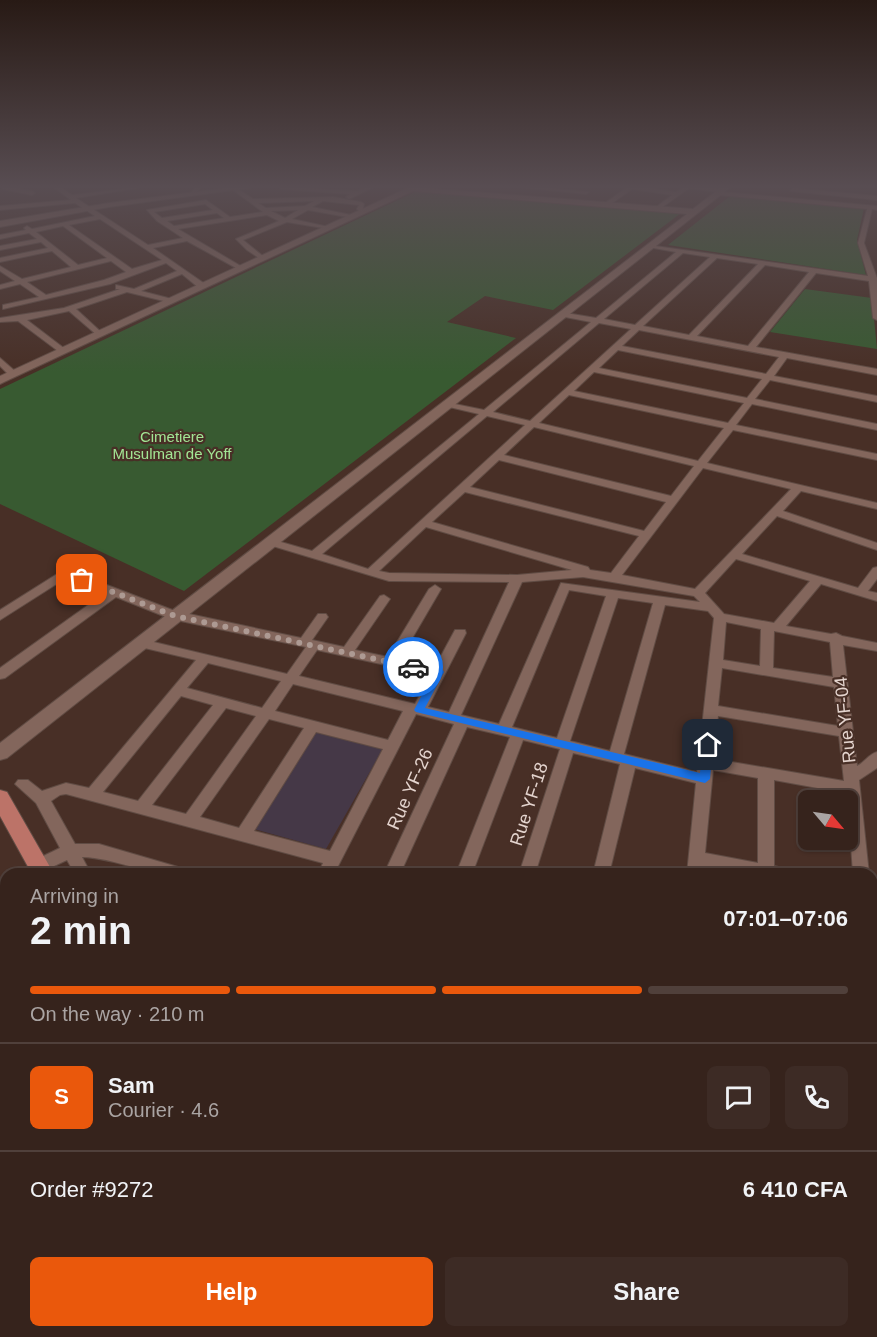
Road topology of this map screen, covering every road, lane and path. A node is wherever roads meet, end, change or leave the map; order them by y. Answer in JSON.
{"nodes":[{"id":1,"x":96,"y":248,"type":"edge"},
{"id":2,"x":150,"y":248,"type":"edge"},
{"id":3,"x":206,"y":248,"type":"edge"},
{"id":4,"x":248,"y":248,"type":"edge"},
{"id":5,"x":283,"y":248,"type":"edge"},
{"id":6,"x":647,"y":248,"type":"edge"},
{"id":7,"x":665,"y":248,"type":"edge"},
{"id":8,"x":863,"y":248,"type":"edge"},
{"id":9,"x":54,"y":249,"type":"joint"},
{"id":10,"x":681,"y":251,"type":"junction"},
{"id":11,"x":716,"y":256,"type":"junction"},
{"id":12,"x":262,"y":258,"type":"junction"},
{"id":13,"x":111,"y":259,"type":"junction"},
{"id":14,"x":0,"y":260,"type":"edge"},
{"id":15,"x":168,"y":260,"type":"junction"},
{"id":16,"x":27,"y":263,"type":"dead end"},
{"id":17,"x":763,"y":263,"type":"junction"},
{"id":18,"x":77,"y":267,"type":"junction"},
{"id":19,"x":0,"y":268,"type":"edge"},
{"id":20,"x":240,"y":268,"type":"junction"},
{"id":21,"x":37,"y":269,"type":"dead end"},
{"id":22,"x":129,"y":271,"type":"junction"},
{"id":23,"x":183,"y":271,"type":"junction"},
{"id":24,"x":814,"y":271,"type":"junction"},
{"id":25,"x":46,"y":275,"type":"junction"},
{"id":26,"x":874,"y":280,"type":"edge"},
{"id":27,"x":20,"y":282,"type":"junction"},
{"id":28,"x":107,"y":282,"type":"junction"},
{"id":29,"x":0,"y":286,"type":"edge"},
{"id":30,"x":60,"y":286,"type":"dead end"},
{"id":31,"x":202,"y":286,"type":"junction"},
{"id":32,"x":131,"y":290,"type":"junction"},
{"id":33,"x":46,"y":298,"type":"junction"},
{"id":34,"x":169,"y":301,"type":"junction"},
{"id":35,"x":3,"y":305,"type":"edge"},
{"id":36,"x":70,"y":308,"type":"junction"},
{"id":37,"x":563,"y":314,"type":"junction"},
{"id":38,"x":877,"y":318,"type":"edge"},
{"id":39,"x":21,"y":319,"type":"junction"},
{"id":40,"x":2,"y":320,"type":"edge"},
{"id":41,"x":597,"y":321,"type":"junction"},
{"id":42,"x":637,"y":328,"type":"junction"},
{"id":43,"x":98,"y":334,"type":"junction"},
{"id":44,"x":692,"y":338,"type":"junction"},
{"id":45,"x":616,"y":347,"type":"junction"},
{"id":46,"x":750,"y":349,"type":"junction"},
{"id":47,"x":62,"y":351,"type":"junction"},
{"id":48,"x":785,"y":355,"type":"junction"},
{"id":49,"x":0,"y":362,"type":"edge"},
{"id":50,"x":593,"y":369,"type":"junction"},
{"id":51,"x":877,"y":372,"type":"edge"},
{"id":52,"x":13,"y":374,"type":"junction"},
{"id":53,"x":768,"y":377,"type":"junction"},
{"id":54,"x":0,"y":380,"type":"edge"},
{"id":55,"x":567,"y":392,"type":"junction"},
{"id":56,"x":877,"y":399,"type":"edge"},
{"id":57,"x":750,"y":401,"type":"junction"},
{"id":58,"x":447,"y":404,"type":"junction"},
{"id":59,"x":486,"y":413,"type":"junction"},
{"id":60,"x":532,"y":424,"type":"junction"},
{"id":61,"x":730,"y":427,"type":"junction"},
{"id":62,"x":877,"y":427,"type":"edge"},
{"id":63,"x":497,"y":456,"type":"junction"},
{"id":64,"x":877,"y":457,"type":"edge"},
{"id":65,"x":701,"y":464,"type":"junction"},
{"id":66,"x":799,"y":487,"type":"junction"},
{"id":67,"x":462,"y":488,"type":"junction"},
{"id":68,"x":673,"y":500,"type":"junction"},
{"id":69,"x":877,"y":506,"type":"edge"},
{"id":70,"x":776,"y":512,"type":"junction"},
{"id":71,"x":424,"y":523,"type":"junction"},
{"id":72,"x":647,"y":534,"type":"junction"},
{"id":73,"x":270,"y":542,"type":"junction"},
{"id":74,"x":877,"y":547,"type":"edge"},
{"id":75,"x":734,"y":555,"type":"junction"},
{"id":76,"x":314,"y":556,"type":"junction"},
{"id":77,"x":877,"y":571,"type":"edge"},
{"id":78,"x":370,"y":573,"type":"junction"},
{"id":79,"x":610,"y":577,"type":"junction"},
{"id":80,"x":517,"y":579,"type":"junction"},
{"id":81,"x":818,"y":580,"type":"junction"},
{"id":82,"x":435,"y":590,"type":"dead end"},
{"id":83,"x":115,"y":592,"type":"junction"},
{"id":84,"x":860,"y":592,"type":"junction"},
{"id":85,"x":614,"y":593,"type":"junction"},
{"id":86,"x":698,"y":593,"type":"junction"},
{"id":87,"x":877,"y":597,"type":"edge"},
{"id":88,"x":384,"y":599,"type":"dead end"},
{"id":89,"x":660,"y":600,"type":"junction"},
{"id":90,"x":716,"y":612,"type":"junction"},
{"id":91,"x":0,"y":616,"type":"edge"},
{"id":92,"x":176,"y":616,"type":"junction"},
{"id":93,"x":322,"y":617,"type":"dead end"},
{"id":94,"x":773,"y":626,"type":"junction"},
{"id":95,"x":460,"y":633,"type":"dead end"},
{"id":96,"x":837,"y":637,"type":"junction"},
{"id":97,"x":141,"y":643,"type":"junction"},
{"id":98,"x":309,"y":644,"type":"junction"},
{"id":99,"x":877,"y":647,"type":"edge"},
{"id":100,"x":347,"y":652,"type":"junction"},
{"id":101,"x":206,"y":658,"type":"junction"},
{"id":102,"x":392,"y":662,"type":"junction"},
{"id":103,"x":716,"y":663,"type":"junction"},
{"id":104,"x":766,"y":671,"type":"junction"},
{"id":105,"x":439,"y":672,"type":"junction"},
{"id":106,"x":0,"y":675,"type":"edge"},
{"id":107,"x":290,"y":679,"type":"junction"},
{"id":108,"x":841,"y":683,"type":"junction"},
{"id":109,"x":179,"y":691,"type":"junction"},
{"id":110,"x":223,"y":702,"type":"junction"},
{"id":111,"x":415,"y":709,"type":"junction"},
{"id":112,"x":711,"y":710,"type":"junction"},
{"id":113,"x":266,"y":713,"type":"junction"},
{"id":114,"x":458,"y":719,"type":"junction"},
{"id":115,"x":313,"y":725,"type":"junction"},
{"id":116,"x":511,"y":732,"type":"junction"},
{"id":117,"x":846,"y":732,"type":"junction"},
{"id":118,"x":565,"y":745,"type":"junction"},
{"id":119,"x":392,"y":746,"type":"junction"},
{"id":120,"x":1,"y":752,"type":"edge"},
{"id":121,"x":622,"y":759,"type":"junction"},
{"id":122,"x":706,"y":763,"type":"junction"},
{"id":123,"x":875,"y":764,"type":"edge"},
{"id":124,"x":766,"y":773,"type":"junction"},
{"id":125,"x":705,"y":779,"type":"junction"},
{"id":126,"x":851,"y":783,"type":"junction"},
{"id":127,"x":23,"y":784,"type":"dead end"},
{"id":128,"x":92,"y":795,"type":"junction"},
{"id":129,"x":0,"y":798,"type":"edge"},
{"id":130,"x":42,"y":799,"type":"junction"},
{"id":131,"x":141,"y":808,"type":"junction"},
{"id":132,"x":189,"y":821,"type":"junction"},
{"id":133,"x":243,"y":835,"type":"junction"},
{"id":134,"x":71,"y":850,"type":"junction"},
{"id":135,"x":334,"y":859,"type":"junction"},
{"id":136,"x":696,"y":866,"type":"edge"},
{"id":137,"x":40,"y":868,"type":"edge"},
{"id":138,"x":44,"y":868,"type":"edge"},
{"id":139,"x":79,"y":868,"type":"edge"},
{"id":140,"x":157,"y":868,"type":"edge"},
{"id":141,"x":329,"y":868,"type":"edge"},
{"id":142,"x":395,"y":868,"type":"edge"},
{"id":143,"x":466,"y":868,"type":"edge"},
{"id":144,"x":529,"y":868,"type":"edge"},
{"id":145,"x":602,"y":868,"type":"edge"},
{"id":146,"x":718,"y":868,"type":"edge"},
{"id":147,"x":774,"y":868,"type":"edge"},
{"id":148,"x":860,"y":868,"type":"edge"}],
"edges":[{"from":1,"to":13,"type":"street"},
{"from":2,"to":15,"type":"street"},
{"from":3,"to":20,"type":"street"},
{"from":4,"to":12,"type":"street"},
{"from":5,"to":12,"type":"street"},
{"from":6,"to":37,"type":"street"},
{"from":7,"to":10,"type":"street"},
{"from":8,"to":26,"type":"street"},
{"from":9,"to":14,"type":"street"},
{"from":9,"to":18,"type":"street"},
{"from":10,"to":11,"type":"street"},
{"from":10,"to":41,"type":"street"},
{"from":11,"to":17,"type":"street"},
{"from":11,"to":42,"type":"street"},
{"from":12,"to":20,"type":"street"},
{"from":13,"to":18,"type":"street"},
{"from":13,"to":22,"type":"street"},
{"from":15,"to":22,"type":"street"},
{"from":15,"to":23,"type":"street"},
{"from":16,"to":19,"type":"street"},
{"from":17,"to":24,"type":"street"},
{"from":17,"to":44,"type":"street"},
{"from":18,"to":25,"type":"street"},
{"from":19,"to":27,"type":"street"},
{"from":20,"to":31,"type":"street"},
{"from":21,"to":25,"type":"street"},
{"from":22,"to":28,"type":"street"},
{"from":22,"to":30,"type":"street"},
{"from":23,"to":31,"type":"street"},
{"from":23,"to":32,"type":"street"},
{"from":24,"to":26,"type":"street"},
{"from":24,"to":46,"type":"street"},
{"from":25,"to":27,"type":"street"},
{"from":26,"to":38,"type":"street"},
{"from":27,"to":29,"type":"street"},
{"from":27,"to":33,"type":"street"},
{"from":28,"to":32,"type":"street"},
{"from":28,"to":33,"type":"street"},
{"from":31,"to":34,"type":"street"},
{"from":32,"to":34,"type":"street"},
{"from":32,"to":36,"type":"street"},
{"from":33,"to":35,"type":"street"},
{"from":34,"to":43,"type":"street"},
{"from":35,"to":40,"type":"street"},
{"from":36,"to":39,"type":"street"},
{"from":36,"to":43,"type":"street"},
{"from":37,"to":41,"type":"street"},
{"from":37,"to":58,"type":"street"},
{"from":39,"to":40,"type":"street"},
{"from":39,"to":47,"type":"street"},
{"from":41,"to":42,"type":"street"},
{"from":41,"to":59,"type":"street"},
{"from":42,"to":44,"type":"street"},
{"from":42,"to":45,"type":"street"},
{"from":43,"to":47,"type":"street"},
{"from":44,"to":46,"type":"street"},
{"from":45,"to":50,"type":"street"},
{"from":45,"to":53,"type":"street"},
{"from":46,"to":48,"type":"street"},
{"from":47,"to":52,"type":"street"},
{"from":48,"to":51,"type":"street"},
{"from":48,"to":53,"type":"street"},
{"from":49,"to":52,"type":"street"},
{"from":50,"to":55,"type":"street"},
{"from":50,"to":57,"type":"street"},
{"from":52,"to":54,"type":"street"},
{"from":53,"to":56,"type":"street"},
{"from":53,"to":57,"type":"street"},
{"from":55,"to":60,"type":"street"},
{"from":55,"to":61,"type":"street"},
{"from":57,"to":61,"type":"street"},
{"from":57,"to":62,"type":"street"},
{"from":58,"to":59,"type":"street"},
{"from":58,"to":73,"type":"street"},
{"from":59,"to":60,"type":"street"},
{"from":59,"to":76,"type":"street"},
{"from":60,"to":63,"type":"street"},
{"from":60,"to":65,"type":"street"},
{"from":61,"to":64,"type":"street"},
{"from":61,"to":65,"type":"street"},
{"from":63,"to":67,"type":"street"},
{"from":63,"to":68,"type":"street"},
{"from":65,"to":66,"type":"street"},
{"from":65,"to":68,"type":"street"},
{"from":66,"to":69,"type":"street"},
{"from":66,"to":70,"type":"street"},
{"from":67,"to":71,"type":"street"},
{"from":67,"to":72,"type":"street"},
{"from":68,"to":72,"type":"street"},
{"from":70,"to":74,"type":"street"},
{"from":70,"to":75,"type":"street"},
{"from":71,"to":78,"type":"street"},
{"from":71,"to":79,"type":"street"},
{"from":72,"to":79,"type":"street"},
{"from":73,"to":76,"type":"street"},
{"from":73,"to":92,"type":"street"},
{"from":75,"to":81,"type":"street"},
{"from":75,"to":86,"type":"street"},
{"from":76,"to":78,"type":"street"},
{"from":77,"to":84,"type":"street"},
{"from":78,"to":80,"type":"street"},
{"from":79,"to":80,"type":"street"},
{"from":79,"to":86,"type":"street"},
{"from":80,"to":114,"type":"street","name":"Rue YF-26"},
{"from":81,"to":84,"type":"street"},
{"from":81,"to":94,"type":"street"},
{"from":82,"to":102,"type":"street"},
{"from":83,"to":91,"type":"street"},
{"from":83,"to":92,"type":"street"},
{"from":83,"to":106,"type":"street"},
{"from":84,"to":87,"type":"street"},
{"from":85,"to":89,"type":"street"},
{"from":85,"to":116,"type":"street"},
{"from":85,"to":118,"type":"street","name":"Rue YF-18"},
{"from":86,"to":90,"type":"street"},
{"from":88,"to":100,"type":"street"},
{"from":89,"to":90,"type":"street"},
{"from":89,"to":121,"type":"street"},
{"from":90,"to":94,"type":"street"},
{"from":90,"to":103,"type":"street"},
{"from":92,"to":97,"type":"street"},
{"from":92,"to":98,"type":"street"},
{"from":93,"to":98,"type":"street"},
{"from":94,"to":96,"type":"street"},
{"from":94,"to":104,"type":"street"},
{"from":95,"to":105,"type":"street"},
{"from":96,"to":99,"type":"street"},
{"from":96,"to":108,"type":"street","name":"Rue YF-04"},
{"from":97,"to":101,"type":"street"},
{"from":97,"to":120,"type":"street"},
{"from":98,"to":100,"type":"street"},
{"from":98,"to":107,"type":"street"},
{"from":100,"to":102,"type":"street"},
{"from":101,"to":107,"type":"street"},
{"from":101,"to":109,"type":"street"},
{"from":102,"to":105,"type":"street"},
{"from":103,"to":104,"type":"street"},
{"from":103,"to":112,"type":"street"},
{"from":104,"to":108,"type":"street"},
{"from":105,"to":111,"type":"street"},
{"from":107,"to":111,"type":"street"},
{"from":107,"to":113,"type":"street"},
{"from":108,"to":117,"type":"street","name":"Rue YF-04"},
{"from":109,"to":110,"type":"street"},
{"from":109,"to":128,"type":"street"},
{"from":110,"to":113,"type":"street"},
{"from":110,"to":131,"type":"street"},
{"from":111,"to":114,"type":"street"},
{"from":111,"to":119,"type":"street"},
{"from":112,"to":117,"type":"street"},
{"from":112,"to":122,"type":"street"},
{"from":113,"to":115,"type":"street"},
{"from":113,"to":132,"type":"street"},
{"from":114,"to":116,"type":"street"},
{"from":114,"to":142,"type":"street","name":"Rue YF-26"},
{"from":115,"to":119,"type":"street"},
{"from":115,"to":133,"type":"street"},
{"from":116,"to":118,"type":"street"},
{"from":116,"to":143,"type":"street"},
{"from":117,"to":126,"type":"street","name":"Rue YF-04"},
{"from":118,"to":121,"type":"street"},
{"from":118,"to":144,"type":"street","name":"Rue YF-18"},
{"from":119,"to":135,"type":"street"},
{"from":121,"to":125,"type":"street"},
{"from":121,"to":145,"type":"street"},
{"from":122,"to":124,"type":"street"},
{"from":122,"to":125,"type":"street"},
{"from":123,"to":126,"type":"street"},
{"from":124,"to":126,"type":"street"},
{"from":124,"to":147,"type":"street"},
{"from":125,"to":136,"type":"street"},
{"from":126,"to":148,"type":"street","name":"Rue YF-04"},
{"from":127,"to":130,"type":"street"},
{"from":128,"to":130,"type":"street"},
{"from":128,"to":131,"type":"street"},
{"from":129,"to":137,"type":"main road"},
{"from":130,"to":134,"type":"street"},
{"from":131,"to":132,"type":"street"},
{"from":132,"to":133,"type":"street"},
{"from":133,"to":135,"type":"street"},
{"from":134,"to":138,"type":"street"},
{"from":134,"to":139,"type":"street"},
{"from":134,"to":140,"type":"street"},
{"from":135,"to":141,"type":"street"},
{"from":136,"to":146,"type":"street"}]}
